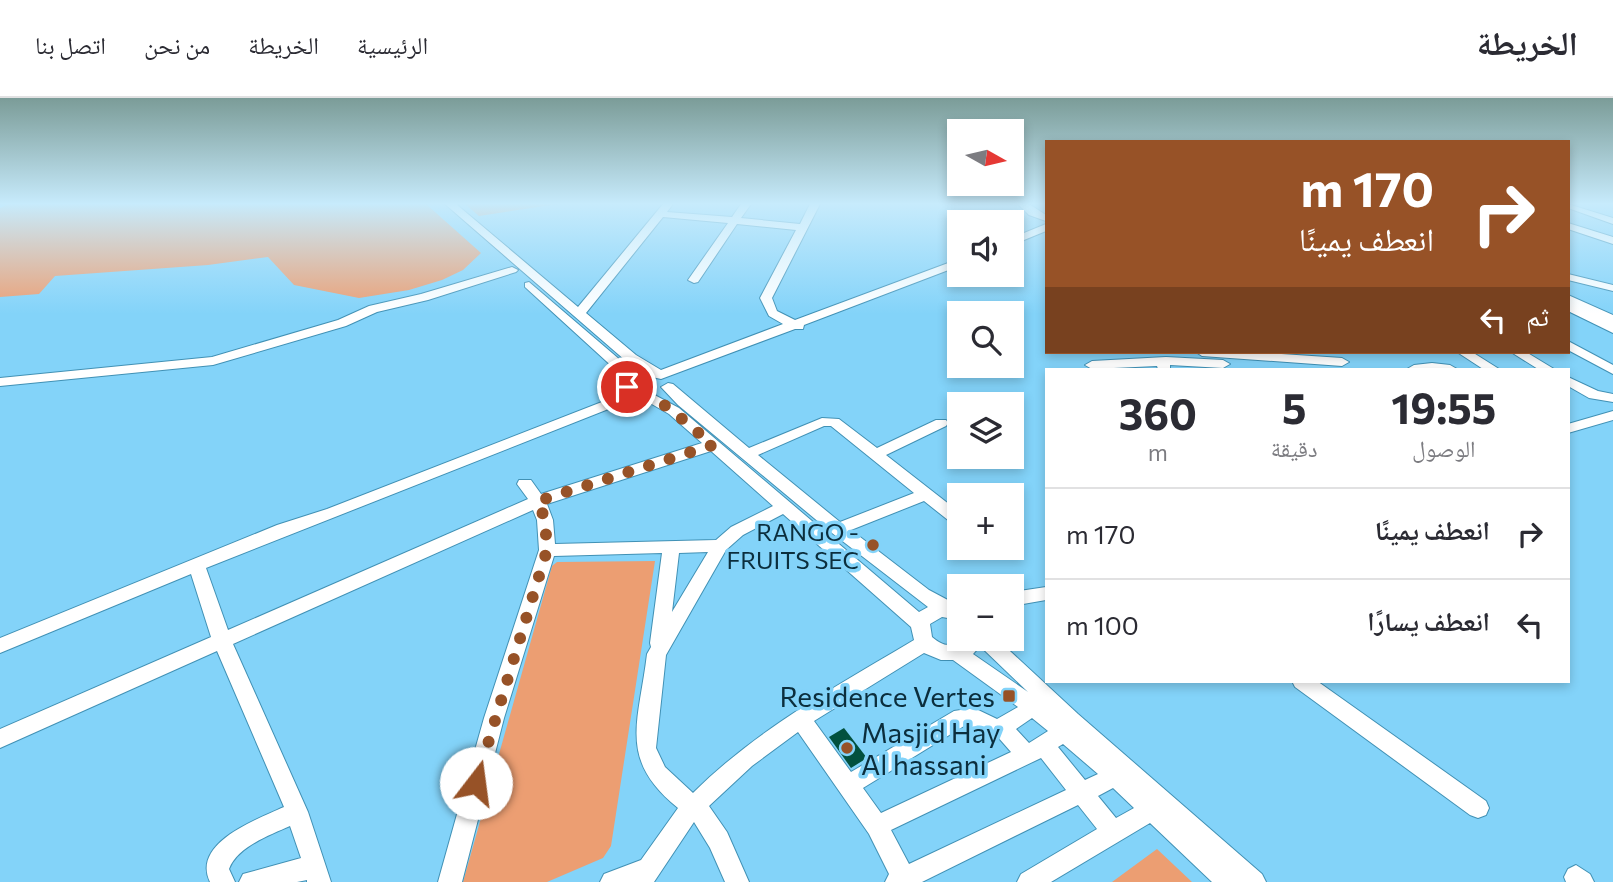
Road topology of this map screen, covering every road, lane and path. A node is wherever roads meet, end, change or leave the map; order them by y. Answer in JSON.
{"nodes":[{"id":1,"x":479,"y":241,"type":"edge"},
{"id":2,"x":494,"y":241,"type":"edge"},
{"id":3,"x":639,"y":241,"type":"edge"},
{"id":4,"x":721,"y":241,"type":"edge"},
{"id":5,"x":795,"y":241,"type":"edge"},
{"id":6,"x":510,"y":269,"type":"junction"},
{"id":7,"x":947,"y":270,"type":"edge"},
{"id":8,"x":1570,"y":277,"type":"edge"},
{"id":9,"x":694,"y":281,"type":"dead end"},
{"id":10,"x":1613,"y":288,"type":"edge"},
{"id":11,"x":1570,"y":300,"type":"edge"},
{"id":12,"x":1570,"y":306,"type":"edge"},
{"id":13,"x":580,"y":313,"type":"junction"},
{"id":14,"x":1570,"y":314,"type":"edge"},
{"id":15,"x":1613,"y":320,"type":"edge"},
{"id":16,"x":799,"y":327,"type":"junction"},
{"id":17,"x":1613,"y":328,"type":"edge"},
{"id":18,"x":1613,"y":336,"type":"edge"},
{"id":19,"x":1570,"y":346,"type":"edge"},
{"id":20,"x":1230,"y":354,"type":"edge"},
{"id":21,"x":1326,"y":354,"type":"edge"},
{"id":22,"x":1466,"y":354,"type":"edge"},
{"id":23,"x":1520,"y":354,"type":"edge"},
{"id":24,"x":1089,"y":362,"type":"edge"},
{"id":25,"x":1342,"y":362,"type":"junction"},
{"id":26,"x":1232,"y":365,"type":"dead end"},
{"id":27,"x":1163,"y":366,"type":"edge"},
{"id":28,"x":1355,"y":368,"type":"edge"},
{"id":29,"x":1423,"y":368,"type":"edge"},
{"id":30,"x":1441,"y":368,"type":"edge"},
{"id":31,"x":1490,"y":368,"type":"edge"},
{"id":32,"x":1539,"y":368,"type":"edge"},
{"id":33,"x":1613,"y":370,"type":"edge"},
{"id":34,"x":0,"y":379,"type":"edge"},
{"id":35,"x":664,"y":380,"type":"junction"},
{"id":36,"x":1570,"y":382,"type":"edge"},
{"id":37,"x":639,"y":389,"type":"junction"},
{"id":38,"x":1613,"y":398,"type":"edge"},
{"id":39,"x":1613,"y":415,"type":"edge"},
{"id":40,"x":941,"y":423,"type":"dead end"},
{"id":41,"x":1570,"y":428,"type":"edge"},
{"id":42,"x":713,"y":445,"type":"junction"},
{"id":43,"x":748,"y":454,"type":"junction"},
{"id":44,"x":876,"y":454,"type":"junction"},
{"id":45,"x":525,"y":484,"type":"dead end"},
{"id":46,"x":926,"y":494,"type":"junction"},
{"id":47,"x":538,"y":501,"type":"junction"},
{"id":48,"x":786,"y":506,"type":"junction"},
{"id":49,"x":947,"y":511,"type":"edge"},
{"id":50,"x":838,"y":529,"type":"junction"},
{"id":51,"x":720,"y":546,"type":"junction"},
{"id":52,"x":671,"y":548,"type":"junction"},
{"id":53,"x":547,"y":550,"type":"junction"},
{"id":54,"x":196,"y":564,"type":"junction"},
{"id":55,"x":1045,"y":594,"type":"edge"},
{"id":56,"x":1024,"y":597,"type":"edge"},
{"id":57,"x":947,"y":608,"type":"edge"},
{"id":58,"x":947,"y":612,"type":"edge"},
{"id":59,"x":923,"y":634,"type":"junction"},
{"id":60,"x":222,"y":641,"type":"junction"},
{"id":61,"x":0,"y":646,"type":"edge"},
{"id":62,"x":961,"y":651,"type":"edge"},
{"id":63,"x":998,"y":651,"type":"edge"},
{"id":64,"x":957,"y":653,"type":"junction"},
{"id":65,"x":657,"y":654,"type":"junction"},
{"id":66,"x":1305,"y":683,"type":"edge"},
{"id":67,"x":1033,"y":707,"type":"junction"},
{"id":68,"x":802,"y":721,"type":"junction"},
{"id":69,"x":1002,"y":727,"type":"junction"},
{"id":70,"x":1065,"y":732,"type":"junction"},
{"id":71,"x":0,"y":738,"type":"edge"},
{"id":72,"x":1035,"y":751,"type":"junction"},
{"id":73,"x":1114,"y":777,"type":"junction"},
{"id":74,"x":848,"y":786,"type":"junction"},
{"id":75,"x":1082,"y":792,"type":"junction"},
{"id":76,"x":693,"y":807,"type":"junction"},
{"id":77,"x":1478,"y":808,"type":"dead end"},
{"id":78,"x":1151,"y":810,"type":"junction"},
{"id":79,"x":296,"y":812,"type":"junction"},
{"id":80,"x":877,"y":826,"type":"junction"},
{"id":81,"x":1113,"y":832,"type":"junction"},
{"id":82,"x":317,"y":874,"type":"edge"},
{"id":83,"x":645,"y":875,"type":"edge"},
{"id":84,"x":901,"y":880,"type":"edge"},
{"id":85,"x":223,"y":882,"type":"edge"},
{"id":86,"x":251,"y":882,"type":"edge"},
{"id":87,"x":450,"y":882,"type":"edge"},
{"id":88,"x":612,"y":882,"type":"edge"},
{"id":89,"x":737,"y":882,"type":"edge"},
{"id":90,"x":1029,"y":882,"type":"edge"},
{"id":91,"x":1228,"y":882,"type":"edge"},
{"id":92,"x":1254,"y":882,"type":"edge"}],
"edges":[{"from":1,"to":6,"type":"street"},
{"from":2,"to":13,"type":"street"},
{"from":3,"to":13,"type":"street"},
{"from":4,"to":9,"type":"street"},
{"from":5,"to":16,"type":"street"},
{"from":6,"to":34,"type":"street"},
{"from":6,"to":37,"type":"street"},
{"from":7,"to":16,"type":"street"},
{"from":8,"to":10,"type":"street"},
{"from":11,"to":15,"type":"street"},
{"from":12,"to":17,"type":"main road"},
{"from":13,"to":35,"type":"street"},
{"from":14,"to":18,"type":"main road"},
{"from":16,"to":35,"type":"street"},
{"from":19,"to":33,"type":"street"},
{"from":20,"to":25,"type":"street"},
{"from":21,"to":25,"type":"street"},
{"from":22,"to":31,"type":"street"},
{"from":23,"to":32,"type":"street"},
{"from":24,"to":27,"type":"street"},
{"from":25,"to":28,"type":"street"},
{"from":26,"to":27,"type":"street"},
{"from":29,"to":30,"type":"street"},
{"from":35,"to":37,"type":"street"},
{"from":35,"to":37,"type":"street"},
{"from":35,"to":43,"type":"street"},
{"from":36,"to":38,"type":"street"},
{"from":37,"to":42,"type":"street"},
{"from":37,"to":54,"type":"street"},
{"from":39,"to":41,"type":"street"},
{"from":40,"to":44,"type":"street"},
{"from":42,"to":47,"type":"street"},
{"from":42,"to":48,"type":"street"},
{"from":43,"to":44,"type":"street"},
{"from":43,"to":50,"type":"street"},
{"from":44,"to":46,"type":"street"},
{"from":45,"to":47,"type":"street"},
{"from":46,"to":49,"type":"street"},
{"from":46,"to":50,"type":"street"},
{"from":47,"to":53,"type":"street"},
{"from":47,"to":60,"type":"street"},
{"from":48,"to":51,"type":"street"},
{"from":48,"to":59,"type":"street"},
{"from":50,"to":57,"type":"street"},
{"from":51,"to":52,"type":"street"},
{"from":51,"to":65,"type":"street"},
{"from":52,"to":53,"type":"street"},
{"from":52,"to":65,"type":"street"},
{"from":53,"to":87,"type":"street"},
{"from":54,"to":60,"type":"street"},
{"from":54,"to":61,"type":"street"},
{"from":55,"to":56,"type":"street"},
{"from":58,"to":59,"type":"street"},
{"from":59,"to":64,"type":"street"},
{"from":59,"to":68,"type":"street"},
{"from":60,"to":71,"type":"street"},
{"from":60,"to":79,"type":"street"},
{"from":62,"to":64,"type":"street"},
{"from":63,"to":92,"type":"street"},
{"from":64,"to":67,"type":"street"},
{"from":65,"to":76,"type":"street"},
{"from":66,"to":77,"type":"street"},
{"from":67,"to":69,"type":"street"},
{"from":67,"to":70,"type":"street"},
{"from":68,"to":74,"type":"street"},
{"from":68,"to":76,"type":"street"},
{"from":69,"to":72,"type":"street"},
{"from":69,"to":74,"type":"street"},
{"from":70,"to":72,"type":"street"},
{"from":70,"to":73,"type":"street"},
{"from":72,"to":75,"type":"street"},
{"from":72,"to":80,"type":"street"},
{"from":73,"to":75,"type":"street"},
{"from":73,"to":78,"type":"street"},
{"from":74,"to":80,"type":"street"},
{"from":75,"to":81,"type":"street"},
{"from":75,"to":84,"type":"street"},
{"from":76,"to":83,"type":"street"},
{"from":76,"to":89,"type":"street"},
{"from":78,"to":81,"type":"street"},
{"from":78,"to":91,"type":"street"},
{"from":79,"to":82,"type":"street"},
{"from":79,"to":85,"type":"street"},
{"from":80,"to":84,"type":"street"},
{"from":81,"to":90,"type":"street"},
{"from":82,"to":86,"type":"street"},
{"from":83,"to":88,"type":"street"}]}
